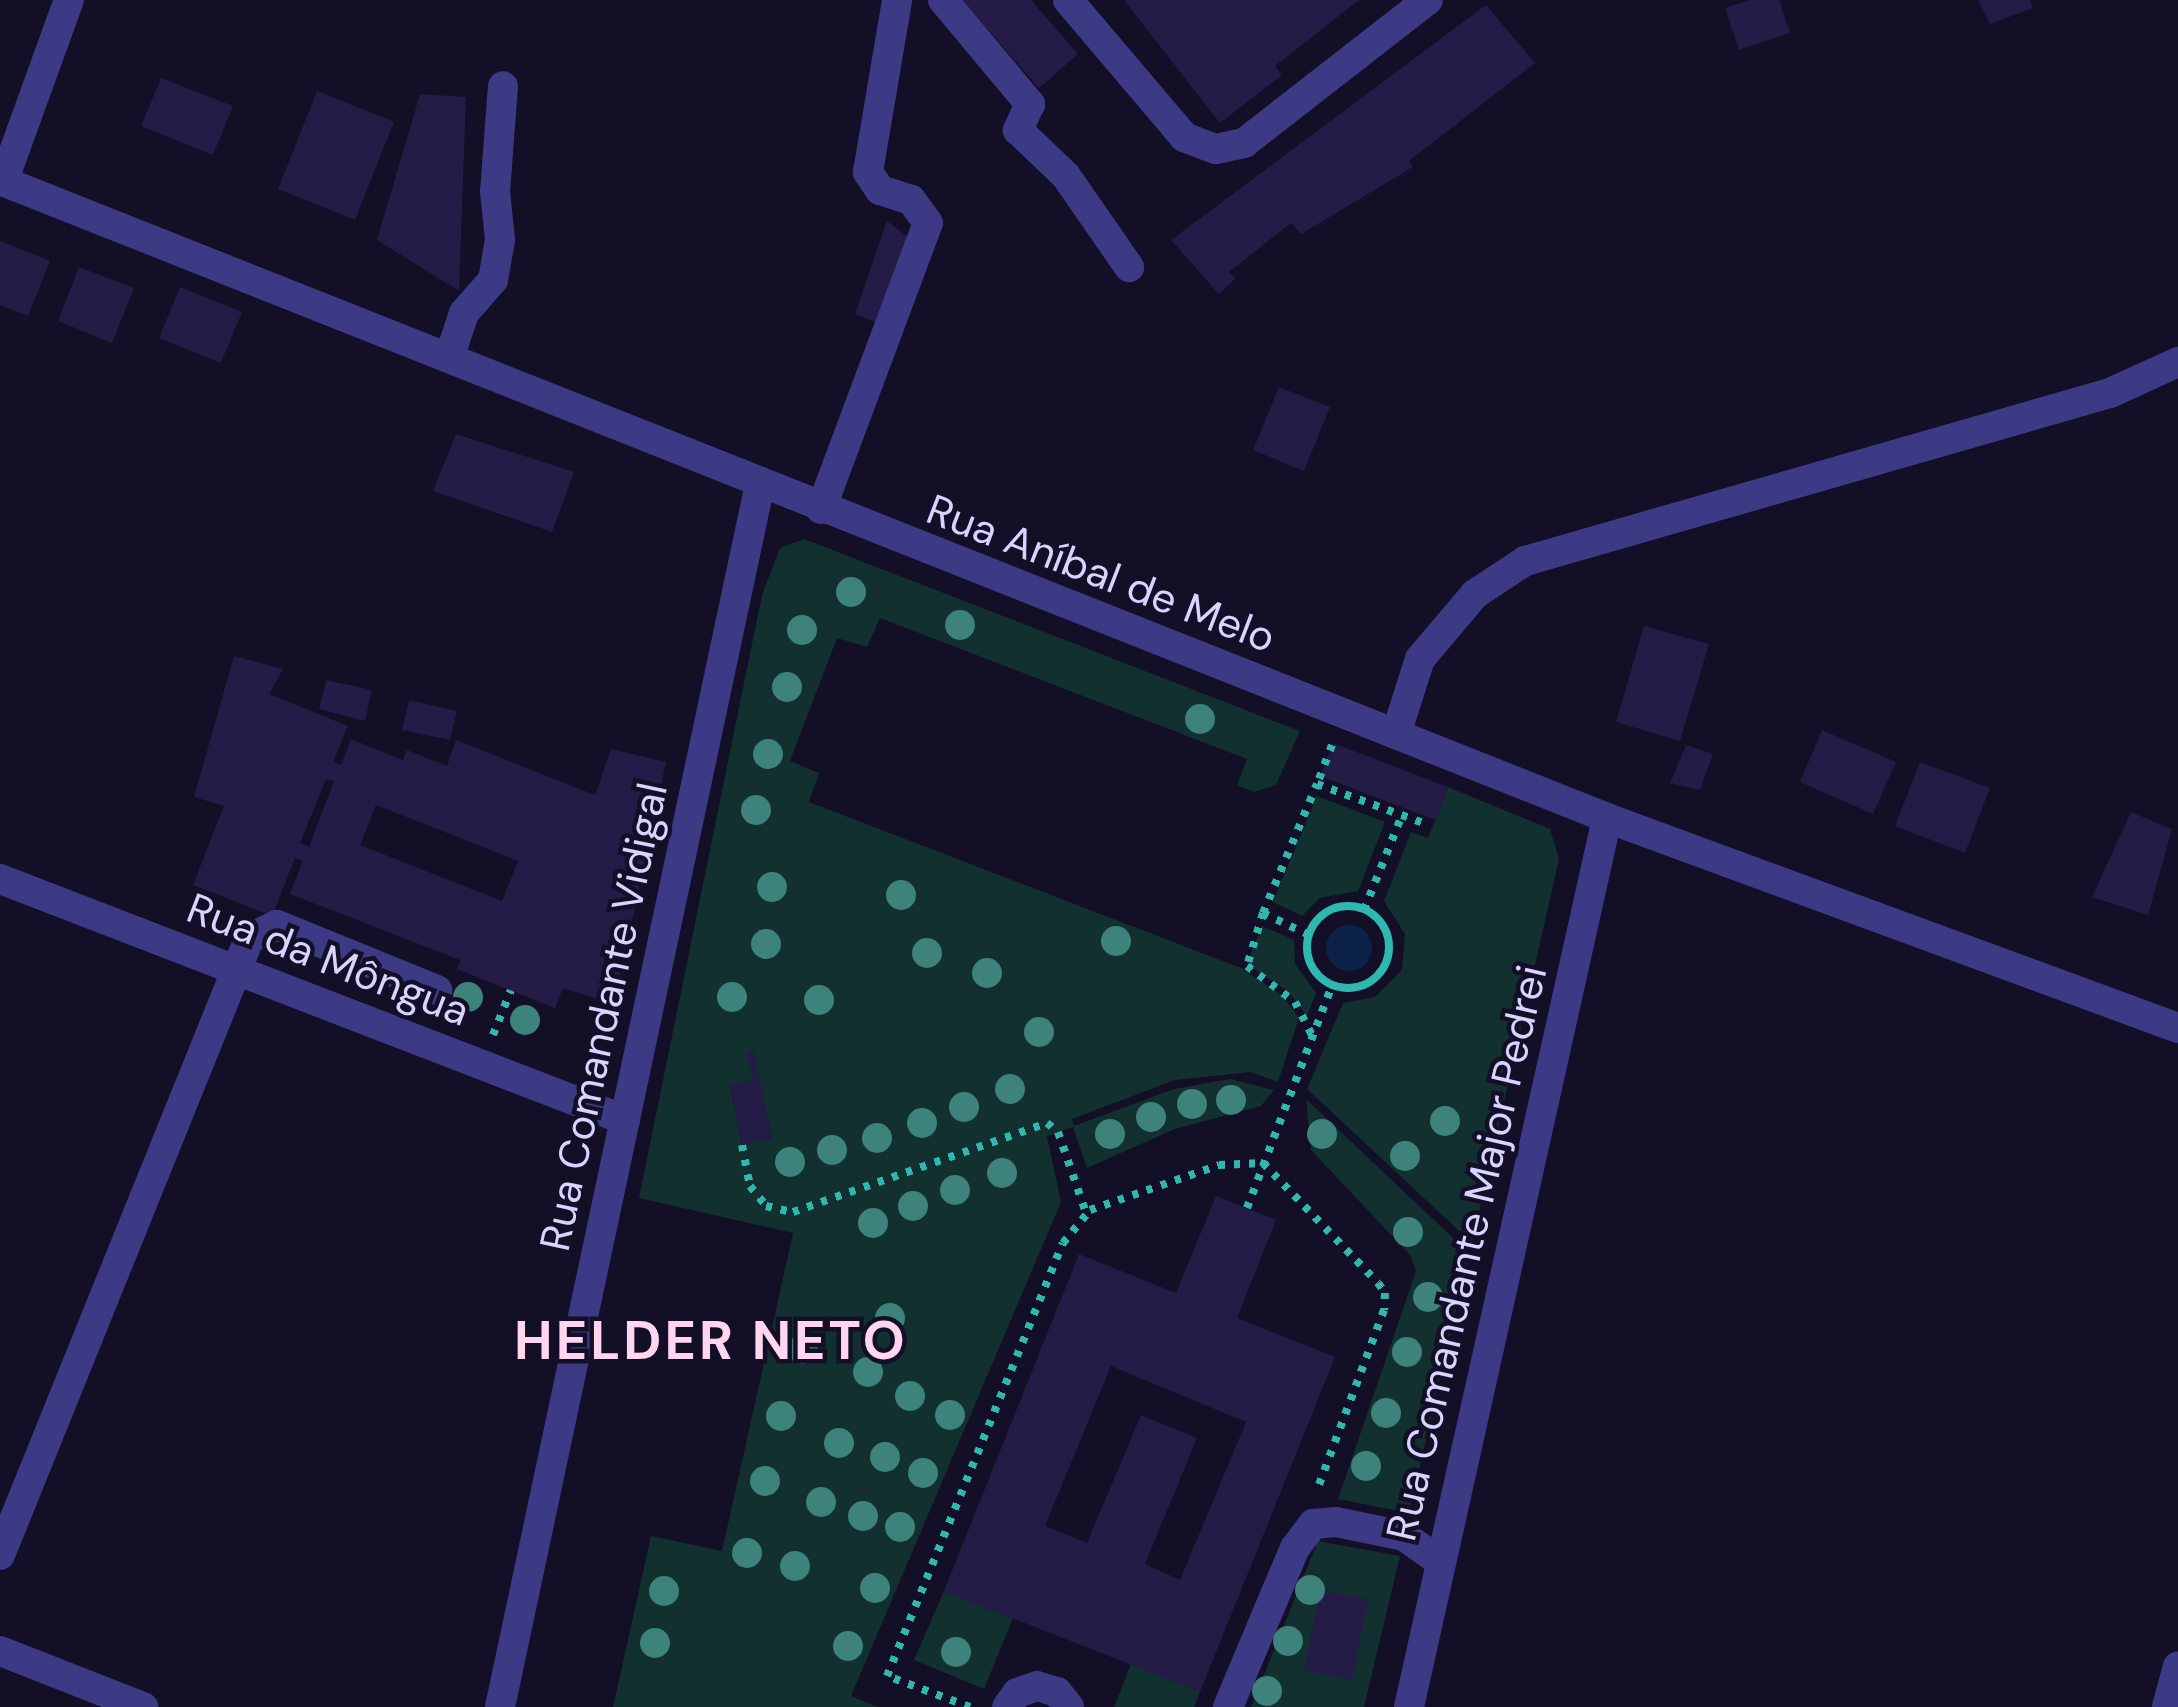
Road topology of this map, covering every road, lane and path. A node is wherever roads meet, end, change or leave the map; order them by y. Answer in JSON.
{"nodes":[{"id":1,"x":69,"y":0,"type":"edge"},
{"id":2,"x":897,"y":0,"type":"edge"},
{"id":3,"x":943,"y":0,"type":"edge"},
{"id":4,"x":1068,"y":0,"type":"edge"},
{"id":5,"x":1428,"y":0,"type":"edge"},
{"id":6,"x":503,"y":86,"type":"dead end"},
{"id":7,"x":2,"y":181,"type":"edge"},
{"id":8,"x":1129,"y":267,"type":"dead end"},
{"id":9,"x":449,"y":358,"type":"junction"},
{"id":10,"x":2178,"y":362,"type":"edge"},
{"id":11,"x":760,"y":484,"type":"junction"},
{"id":12,"x":821,"y":509,"type":"junction"},
{"id":13,"x":1396,"y":734,"type":"junction"},
{"id":14,"x":1333,"y":743,"type":"dead end"},
{"id":15,"x":1317,"y":784,"type":"junction"},
{"id":16,"x":1402,"y":815,"type":"junction"},
{"id":17,"x":1607,"y":818,"type":"junction"},
{"id":18,"x":1421,"y":822,"type":"dead end"},
{"id":19,"x":0,"y":880,"type":"edge"},
{"id":20,"x":1364,"y":910,"type":"junction"},
{"id":21,"x":1263,"y":914,"type":"junction"},
{"id":22,"x":1309,"y":935,"type":"junction"},
{"id":23,"x":236,"y":970,"type":"junction"},
{"id":24,"x":1332,"y":985,"type":"junction"},
{"id":25,"x":437,"y":990,"type":"dead end"},
{"id":26,"x":511,"y":990,"type":"dead end"},
{"id":27,"x":2178,"y":1028,"type":"edge"},
{"id":28,"x":493,"y":1036,"type":"dead end"},
{"id":29,"x":1312,"y":1037,"type":"junction"},
{"id":30,"x":626,"y":1120,"type":"junction"},
{"id":31,"x":742,"y":1145,"type":"dead end"},
{"id":32,"x":1263,"y":1163,"type":"junction"},
{"id":33,"x":1247,"y":1208,"type":"dead end"},
{"id":34,"x":1086,"y":1213,"type":"junction"},
{"id":35,"x":1295,"y":1548,"type":"junction"},
{"id":36,"x":0,"y":1556,"type":"edge"},
{"id":37,"x":1442,"y":1562,"type":"junction"},
{"id":38,"x":0,"y":1651,"type":"edge"},
{"id":39,"x":2178,"y":1666,"type":"edge"},
{"id":40,"x":142,"y":1707,"type":"edge"},
{"id":41,"x":500,"y":1707,"type":"edge"},
{"id":42,"x":970,"y":1707,"type":"edge"},
{"id":43,"x":1007,"y":1707,"type":"edge"},
{"id":44,"x":1069,"y":1707,"type":"edge"},
{"id":45,"x":1228,"y":1707,"type":"edge"},
{"id":46,"x":1409,"y":1707,"type":"edge"},
{"id":47,"x":2167,"y":1707,"type":"edge"}],
"edges":[{"from":1,"to":7,"type":"street"},
{"from":2,"to":12,"type":"street"},
{"from":3,"to":8,"type":"street"},
{"from":4,"to":5,"type":"street"},
{"from":6,"to":9,"type":"street"},
{"from":7,"to":9,"type":"street","name":"Rua Aníbal de Melo"},
{"from":9,"to":11,"type":"street","name":"Rua Aníbal de Melo"},
{"from":10,"to":13,"type":"street"},
{"from":11,"to":12,"type":"street","name":"Rua Aníbal de Melo"},
{"from":11,"to":30,"type":"street","name":"Rua Comandante Vidigal"},
{"from":12,"to":13,"type":"street","name":"Rua Aníbal de Melo"},
{"from":13,"to":17,"type":"street","name":"Rua Aníbal de Melo"},
{"from":14,"to":15,"type":"path"},
{"from":15,"to":16,"type":"path"},
{"from":15,"to":21,"type":"path"},
{"from":16,"to":18,"type":"path"},
{"from":16,"to":20,"type":"path"},
{"from":17,"to":27,"type":"street","name":"Rua Aníbal de Melo"},
{"from":17,"to":37,"type":"street","name":"Rua Comandante Major Pedrei"},
{"from":19,"to":23,"type":"street","name":"Rua da Môngua"},
{"from":20,"to":22,"type":"path"},
{"from":20,"to":24,"type":"path"},
{"from":21,"to":22,"type":"path"},
{"from":21,"to":29,"type":"path"},
{"from":22,"to":24,"type":"path"},
{"from":23,"to":25,"type":"street"},
{"from":23,"to":30,"type":"street","name":"Rua da Môngua"},
{"from":23,"to":36,"type":"street"},
{"from":24,"to":29,"type":"path"},
{"from":26,"to":28,"type":"path"},
{"from":29,"to":32,"type":"path"},
{"from":30,"to":41,"type":"street","name":"Rua Comandante Vidigal"},
{"from":31,"to":34,"type":"path"},
{"from":32,"to":33,"type":"path"},
{"from":32,"to":34,"type":"path"},
{"from":32,"to":35,"type":"path"},
{"from":34,"to":42,"type":"path"},
{"from":35,"to":37,"type":"street"},
{"from":35,"to":45,"type":"street"},
{"from":37,"to":46,"type":"street","name":"Rua Comandante Major Pedrei"},
{"from":38,"to":40,"type":"street"},
{"from":39,"to":47,"type":"street"},
{"from":43,"to":44,"type":"street"}]}
